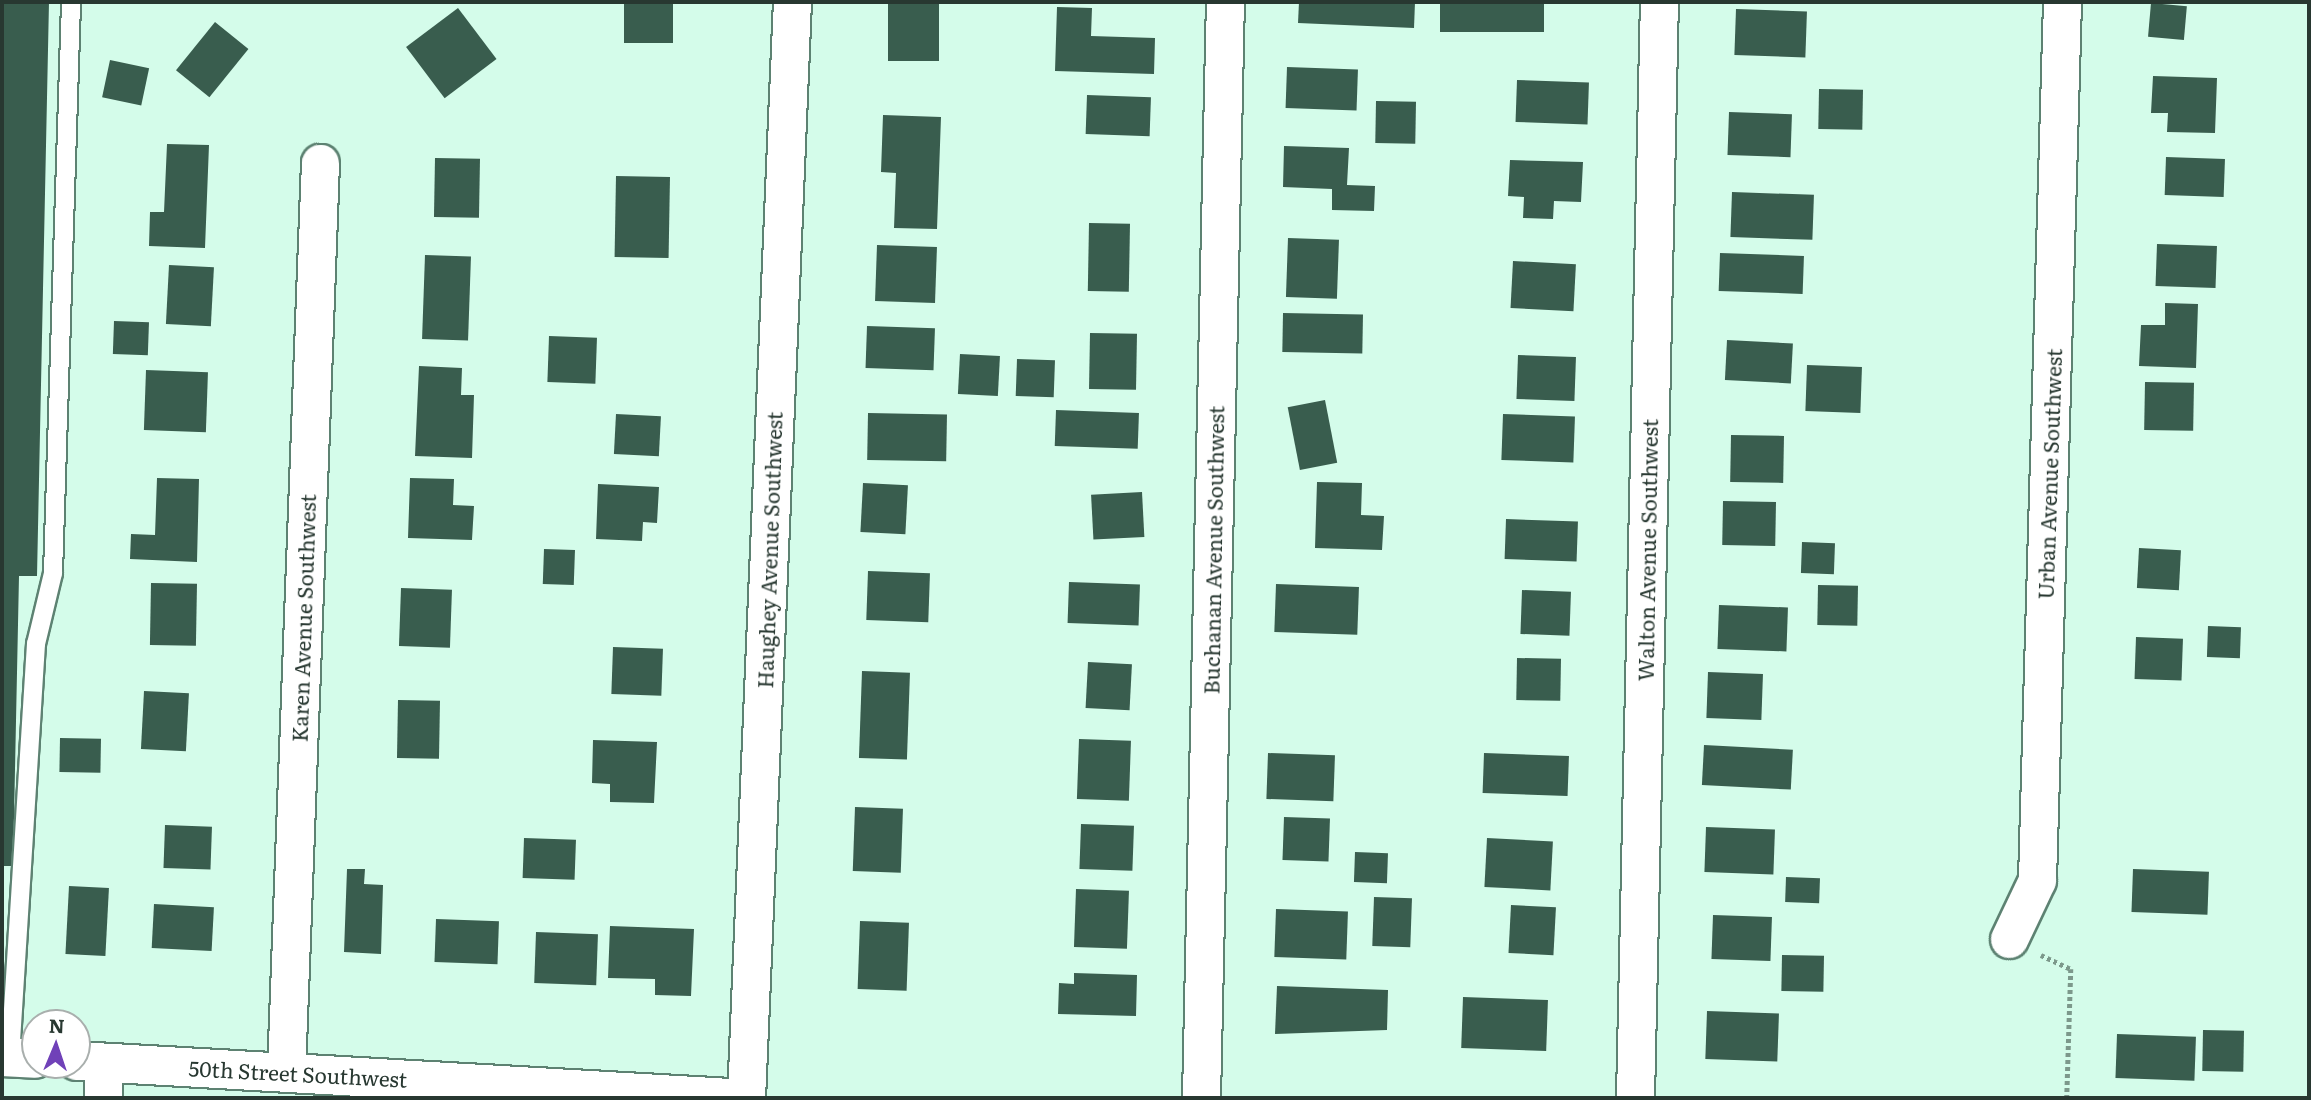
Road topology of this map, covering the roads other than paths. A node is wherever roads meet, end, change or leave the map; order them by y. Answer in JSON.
{"nodes":[{"id":1,"x":71,"y":2,"type":"edge"},
{"id":2,"x":792,"y":2,"type":"edge"},
{"id":3,"x":1225,"y":2,"type":"edge"},
{"id":4,"x":1659,"y":2,"type":"edge"},
{"id":5,"x":2062,"y":2,"type":"edge"},
{"id":6,"x":320,"y":163,"type":"dead end"},
{"id":7,"x":2009,"y":939,"type":"road end"},
{"id":8,"x":16,"y":1058,"type":"edge"},
{"id":9,"x":285,"y":1072,"type":"junction"},
{"id":10,"x":94,"y":1074,"type":"edge"},
{"id":11,"x":678,"y":1097,"type":"edge"},
{"id":12,"x":730,"y":1098,"type":"edge"},
{"id":13,"x":746,"y":1098,"type":"edge"},
{"id":14,"x":1201,"y":1098,"type":"edge"},
{"id":15,"x":1636,"y":1098,"type":"edge"}],
"edges":[{"from":1,"to":8,"type":"lane"},
{"from":2,"to":13,"type":"street","name":"Haughey Avenue Southwest"},
{"from":3,"to":14,"type":"street","name":"Buchanan Avenue Southwest"},
{"from":4,"to":15,"type":"street","name":"Walton Avenue Southwest"},
{"from":5,"to":7,"type":"street","name":"Urban Avenue Southwest"},
{"from":6,"to":9,"type":"street","name":"Karen Avenue Southwest"},
{"from":9,"to":10,"type":"street","name":"50th Street Southwest"},
{"from":9,"to":11,"type":"street","name":"50th Street Southwest"},
{"from":11,"to":12,"type":"street","name":"50th Street Southwest"}]}
